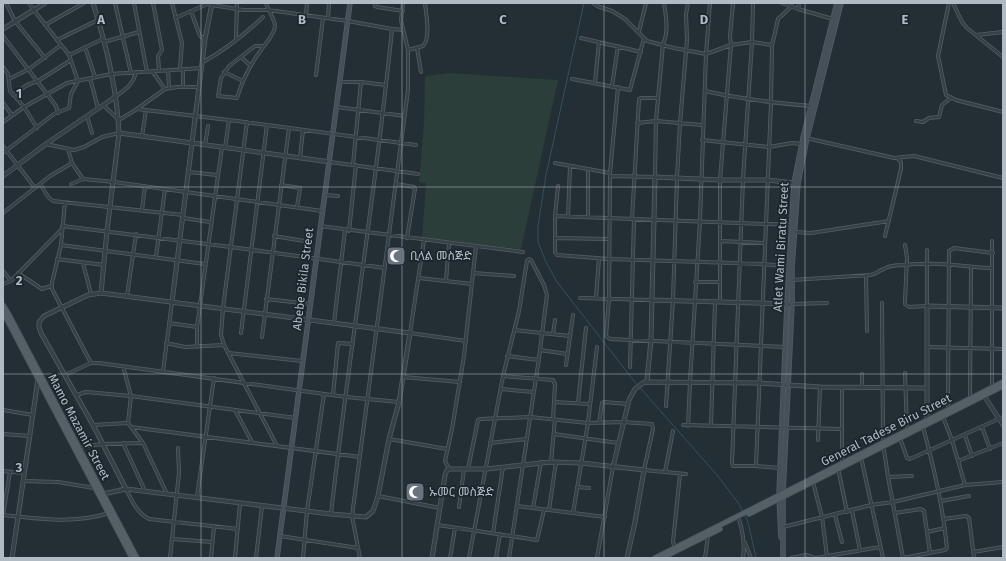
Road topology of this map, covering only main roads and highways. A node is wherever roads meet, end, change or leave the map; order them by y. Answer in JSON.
{"nodes":[{"id":1,"x":350,"y":3,"type":"edge"},
{"id":2,"x":837,"y":3,"type":"edge"},
{"id":3,"x":841,"y":3,"type":"edge"},
{"id":4,"x":836,"y":20,"type":"junction"},
{"id":5,"x":805,"y":138,"type":"junction"},
{"id":6,"x":794,"y":225,"type":"junction"},
{"id":7,"x":791,"y":267,"type":"junction"},
{"id":8,"x":3,"y":305,"type":"edge"},
{"id":9,"x":4,"y":315,"type":"edge"},
{"id":10,"x":788,"y":347,"type":"junction"},
{"id":11,"x":39,"y":378,"type":"junction"},
{"id":12,"x":1003,"y":382,"type":"edge"},
{"id":13,"x":1003,"y":386,"type":"edge"},
{"id":14,"x":993,"y":389,"type":"junction"},
{"id":15,"x":984,"y":394,"type":"junction"},
{"id":16,"x":925,"y":424,"type":"junction"},
{"id":17,"x":784,"y":427,"type":"junction"},
{"id":18,"x":883,"y":445,"type":"junction"},
{"id":19,"x":76,"y":448,"type":"junction"},
{"id":20,"x":839,"y":466,"type":"junction"},
{"id":21,"x":781,"y":497,"type":"junction"},
{"id":22,"x":110,"y":512,"type":"junction"},
{"id":23,"x":664,"y":556,"type":"edge"},
{"id":24,"x":132,"y":558,"type":"edge"},
{"id":25,"x":137,"y":558,"type":"edge"},
{"id":26,"x":278,"y":558,"type":"edge"},
{"id":27,"x":655,"y":558,"type":"edge"},
{"id":28,"x":782,"y":558,"type":"edge"}],
"edges":[{"from":1,"to":26,"type":"main road","name":"Abebe Bikila Street"},
{"from":2,"to":4,"type":"main road","name":"Atlet Wami Biratu Street"},
{"from":3,"to":4,"type":"main road","name":"Atlet Wami Biratu Street"},
{"from":4,"to":5,"type":"main road","name":"Atlet Wami Biratu Street"},
{"from":4,"to":5,"type":"main road","name":"Atlet Wami Biratu Street"},
{"from":5,"to":6,"type":"main road","name":"Atlet Wami Biratu Street"},
{"from":5,"to":6,"type":"main road","name":"Atlet Wami Biratu Street"},
{"from":6,"to":7,"type":"main road","name":"Atlet Wami Biratu Street"},
{"from":6,"to":7,"type":"main road","name":"Atlet Wami Biratu Street"},
{"from":7,"to":10,"type":"main road","name":"Atlet Wami Biratu Street"},
{"from":7,"to":10,"type":"main road","name":"Atlet Wami Biratu Street"},
{"from":8,"to":11,"type":"main road","name":"Mamo Mazamir Street"},
{"from":9,"to":11,"type":"main road","name":"Mamo Mazamir Street"},
{"from":10,"to":17,"type":"main road","name":"Atlet Wami Biratu Street"},
{"from":11,"to":19,"type":"main road","name":"Mamo Mazamir Street"},
{"from":12,"to":14,"type":"main road","name":"General Tadese Biru Street"},
{"from":13,"to":14,"type":"main road","name":"General Tadese Biru Street"},
{"from":14,"to":15,"type":"main road","name":"General Tadese Biru Street"},
{"from":15,"to":16,"type":"main road","name":"General Tadese Biru Street"},
{"from":15,"to":16,"type":"main road","name":"General Tadese Biru Street"},
{"from":16,"to":18,"type":"main road","name":"General Tadese Biru Street"},
{"from":16,"to":18,"type":"main road","name":"General Tadese Biru Street"},
{"from":17,"to":21,"type":"main road","name":"Atlet Wami Biratu Street"},
{"from":17,"to":21,"type":"main road","name":"Atlet Wami Biratu Street"},
{"from":18,"to":20,"type":"main road","name":"General Tadese Biru Street"},
{"from":19,"to":22,"type":"main road","name":"Mamo Mazamir Street"},
{"from":19,"to":22,"type":"main road","name":"Mamo Mazamir Street"},
{"from":20,"to":21,"type":"main road","name":"General Tadese Biru Street"},
{"from":20,"to":21,"type":"main road","name":"General Tadese Biru Street"},
{"from":21,"to":23,"type":"main road"},
{"from":21,"to":28,"type":"main road"},
{"from":21,"to":28,"type":"main road"},
{"from":22,"to":24,"type":"main road","name":"Mamo Mazamir Street"},
{"from":22,"to":25,"type":"main road","name":"Mamo Mazamir Street"},
{"from":23,"to":27,"type":"main road"}]}
